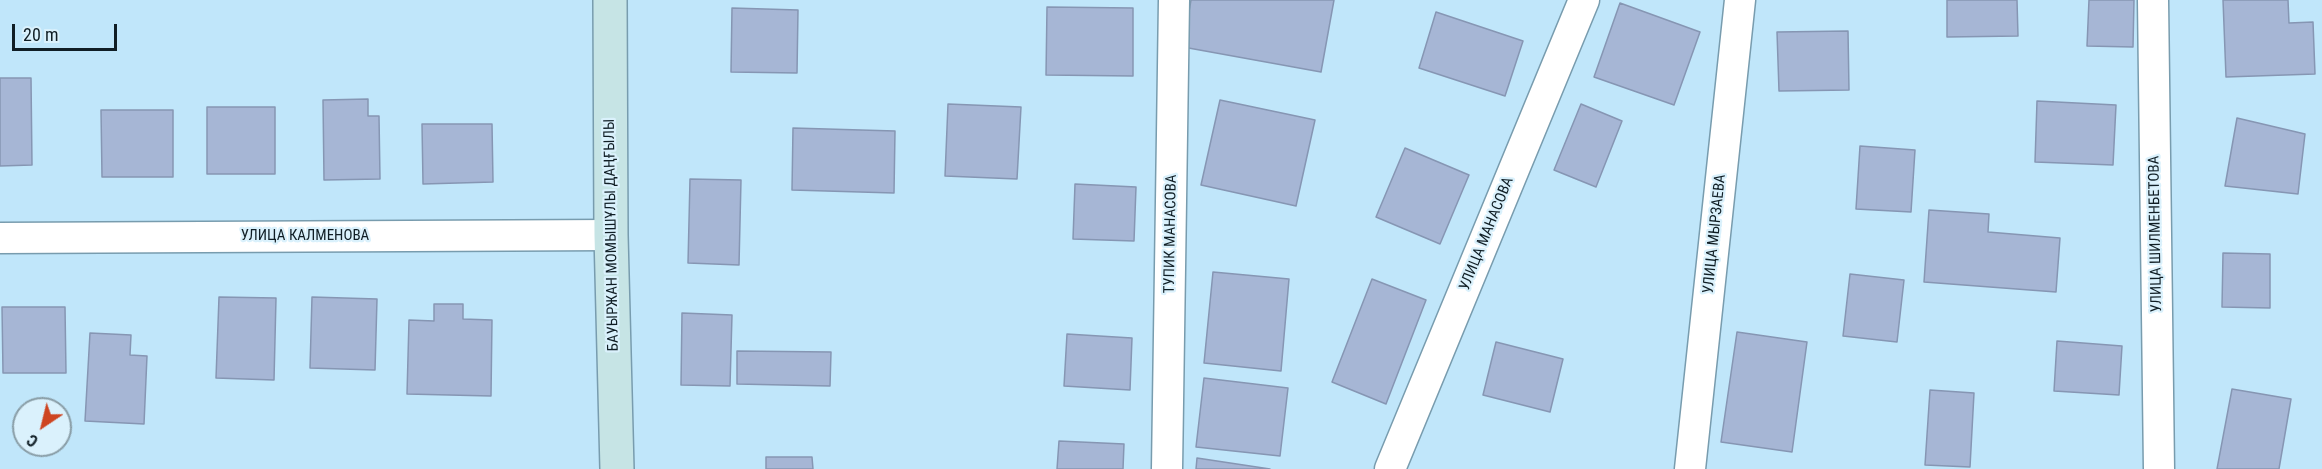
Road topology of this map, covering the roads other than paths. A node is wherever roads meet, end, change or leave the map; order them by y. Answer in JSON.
{"nodes":[{"id":1,"x":610,"y":0,"type":"edge"},
{"id":2,"x":1174,"y":0,"type":"edge"},
{"id":3,"x":1584,"y":0,"type":"edge"},
{"id":4,"x":1740,"y":0,"type":"edge"},
{"id":5,"x":2153,"y":0,"type":"edge"},
{"id":6,"x":611,"y":235,"type":"junction"},
{"id":7,"x":0,"y":238,"type":"edge"},
{"id":8,"x":617,"y":469,"type":"edge"},
{"id":9,"x":1167,"y":469,"type":"edge"},
{"id":10,"x":1390,"y":469,"type":"edge"},
{"id":11,"x":1690,"y":469,"type":"edge"},
{"id":12,"x":2158,"y":469,"type":"edge"}],
"edges":[{"from":1,"to":6,"type":"main road","name":"БАУЫРЖАН МОМЫШҰЛЫ ДАҢҒЫЛЫ"},
{"from":2,"to":9,"type":"street","name":"ТУПИК МАНАСОВА"},
{"from":3,"to":10,"type":"street","name":"УЛИЦА МАНАСОВА"},
{"from":4,"to":11,"type":"street","name":"УЛИЦА МЫРЗАЕВА"},
{"from":5,"to":12,"type":"street","name":"УЛИЦА ШИЛМЕНБЕТОВА"},
{"from":6,"to":7,"type":"street","name":"УЛИЦА КАЛМЕНОВА"},
{"from":6,"to":8,"type":"main road","name":"БАУЫРЖАН МОМЫШҰЛЫ ДАҢҒЫЛЫ"}]}
